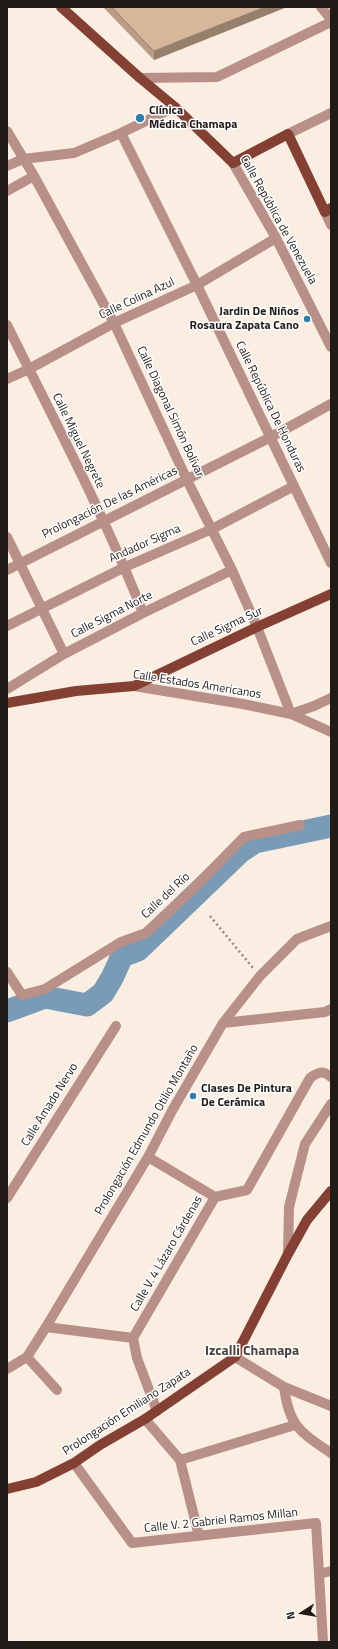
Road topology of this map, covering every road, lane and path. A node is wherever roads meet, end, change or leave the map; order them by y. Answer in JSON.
{"nodes":[{"id":1,"x":61,"y":7,"type":"edge"},
{"id":2,"x":321,"y":7,"type":"edge"},
{"id":3,"x":331,"y":19,"type":"edge"},
{"id":4,"x":140,"y":78,"type":"junction"},
{"id":5,"x":175,"y":106,"type":"junction"},
{"id":6,"x":331,"y":113,"type":"edge"},
{"id":7,"x":7,"y":131,"type":"edge"},
{"id":8,"x":121,"y":133,"type":"junction"},
{"id":9,"x":288,"y":134,"type":"junction"},
{"id":10,"x":23,"y":159,"type":"junction"},
{"id":11,"x":233,"y":163,"type":"junction"},
{"id":12,"x":7,"y":166,"type":"edge"},
{"id":13,"x":34,"y":176,"type":"junction"},
{"id":14,"x":7,"y":190,"type":"edge"},
{"id":15,"x":328,"y":210,"type":"edge"},
{"id":16,"x":331,"y":225,"type":"edge"},
{"id":17,"x":276,"y":238,"type":"junction"},
{"id":18,"x":197,"y":285,"type":"junction"},
{"id":19,"x":114,"y":323,"type":"junction"},
{"id":20,"x":7,"y":325,"type":"edge"},
{"id":21,"x":331,"y":347,"type":"edge"},
{"id":22,"x":29,"y":369,"type":"junction"},
{"id":23,"x":7,"y":379,"type":"edge"},
{"id":24,"x":331,"y":404,"type":"edge"},
{"id":25,"x":271,"y":438,"type":"junction"},
{"id":26,"x":187,"y":480,"type":"junction"},
{"id":27,"x":294,"y":486,"type":"junction"},
{"id":28,"x":104,"y":521,"type":"junction"},
{"id":29,"x":212,"y":529,"type":"junction"},
{"id":30,"x":7,"y":537,"type":"edge"},
{"id":31,"x":20,"y":563,"type":"junction"},
{"id":32,"x":331,"y":563,"type":"edge"},
{"id":33,"x":125,"y":567,"type":"junction"},
{"id":34,"x":7,"y":570,"type":"edge"},
{"id":35,"x":232,"y":570,"type":"junction"},
{"id":36,"x":331,"y":594,"type":"edge"},
{"id":37,"x":42,"y":609,"type":"junction"},
{"id":38,"x":144,"y":613,"type":"junction"},
{"id":39,"x":7,"y":626,"type":"edge"},
{"id":40,"x":257,"y":627,"type":"junction"},
{"id":41,"x":64,"y":654,"type":"junction"},
{"id":42,"x":134,"y":686,"type":"junction"},
{"id":43,"x":7,"y":689,"type":"edge"},
{"id":44,"x":331,"y":698,"type":"edge"},
{"id":45,"x":7,"y":703,"type":"edge"},
{"id":46,"x":291,"y":714,"type":"junction"},
{"id":47,"x":331,"y":732,"type":"edge"},
{"id":48,"x":300,"y":825,"type":"dead end"},
{"id":49,"x":210,"y":916,"type":"dead end"},
{"id":50,"x":331,"y":926,"type":"edge"},
{"id":51,"x":7,"y":972,"type":"edge"},
{"id":52,"x":260,"y":976,"type":"junction"},
{"id":53,"x":331,"y":1009,"type":"edge"},
{"id":54,"x":223,"y":1023,"type":"junction"},
{"id":55,"x":116,"y":1026,"type":"dead end"},
{"id":56,"x":331,"y":1077,"type":"edge"},
{"id":57,"x":331,"y":1104,"type":"edge"},
{"id":58,"x":148,"y":1157,"type":"junction"},
{"id":59,"x":331,"y":1192,"type":"edge"},
{"id":60,"x":215,"y":1197,"type":"junction"},
{"id":61,"x":7,"y":1198,"type":"edge"},
{"id":62,"x":288,"y":1254,"type":"junction"},
{"id":63,"x":46,"y":1327,"type":"junction"},
{"id":64,"x":133,"y":1338,"type":"junction"},
{"id":65,"x":27,"y":1356,"type":"junction"},
{"id":66,"x":235,"y":1357,"type":"junction"},
{"id":67,"x":7,"y":1369,"type":"edge"},
{"id":68,"x":284,"y":1387,"type":"junction"},
{"id":69,"x":57,"y":1390,"type":"dead end"},
{"id":70,"x":331,"y":1406,"type":"edge"},
{"id":71,"x":157,"y":1411,"type":"junction"},
{"id":72,"x":145,"y":1419,"type":"junction"},
{"id":73,"x":295,"y":1425,"type":"junction"},
{"id":74,"x":331,"y":1453,"type":"edge"},
{"id":75,"x":180,"y":1460,"type":"junction"},
{"id":76,"x":74,"y":1463,"type":"junction"},
{"id":77,"x":7,"y":1489,"type":"edge"},
{"id":78,"x":199,"y":1536,"type":"junction"},
{"id":79,"x":331,"y":1571,"type":"edge"},
{"id":80,"x":319,"y":1574,"type":"junction"},
{"id":81,"x":322,"y":1642,"type":"edge"}],
"edges":[{"from":1,"to":4,"type":"main road","name":"Calle República de Venezuela"},
{"from":2,"to":3,"type":"street"},
{"from":3,"to":4,"type":"street"},
{"from":4,"to":5,"type":"main road","name":"Calle República de Venezuela"},
{"from":5,"to":8,"type":"street"},
{"from":5,"to":11,"type":"main road","name":"Calle República de Venezuela"},
{"from":6,"to":9,"type":"street"},
{"from":7,"to":10,"type":"street","name":"Calle Diagonal Simón Bolívar"},
{"from":8,"to":10,"type":"street"},
{"from":8,"to":18,"type":"street","name":"Calle República De Honduras"},
{"from":9,"to":11,"type":"main road"},
{"from":9,"to":15,"type":"main road"},
{"from":10,"to":12,"type":"street"},
{"from":10,"to":13,"type":"street","name":"Calle Diagonal Simón Bolívar"},
{"from":11,"to":17,"type":"street","name":"Calle República de Venezuela"},
{"from":13,"to":14,"type":"street"},
{"from":13,"to":19,"type":"street","name":"Calle Diagonal Simón Bolívar"},
{"from":15,"to":16,"type":"street"},
{"from":17,"to":18,"type":"street","name":"Calle Colina Azul"},
{"from":17,"to":21,"type":"street","name":"Calle República de Venezuela"},
{"from":18,"to":19,"type":"street","name":"Calle Colina Azul"},
{"from":18,"to":25,"type":"street","name":"Calle República De Honduras"},
{"from":19,"to":22,"type":"street","name":"Calle Colina Azul"},
{"from":19,"to":26,"type":"street","name":"Calle Diagonal Simón Bolívar"},
{"from":20,"to":22,"type":"street","name":"Calle Miguel Negrete"},
{"from":22,"to":23,"type":"street","name":"Calle Colina Azul"},
{"from":22,"to":28,"type":"street","name":"Calle Miguel Negrete"},
{"from":24,"to":25,"type":"street","name":"Prolongación De las Américas"},
{"from":25,"to":26,"type":"street","name":"Prolongación De las Américas"},
{"from":25,"to":27,"type":"street","name":"Calle República De Honduras"},
{"from":26,"to":28,"type":"street","name":"Prolongación De las Américas"},
{"from":26,"to":29,"type":"street","name":"Calle Diagonal Simón Bolívar"},
{"from":27,"to":29,"type":"street","name":"Andador Sigma"},
{"from":27,"to":32,"type":"street","name":"Calle República De Honduras"},
{"from":28,"to":31,"type":"street","name":"Prolongación De las Américas"},
{"from":28,"to":33,"type":"street","name":"Calle Miguel Negrete"},
{"from":29,"to":33,"type":"street","name":"Andador Sigma"},
{"from":29,"to":35,"type":"street","name":"Calle Diagonal Simón Bolívar"},
{"from":30,"to":31,"type":"street"},
{"from":31,"to":34,"type":"street","name":"Prolongación De las Américas"},
{"from":31,"to":37,"type":"street"},
{"from":33,"to":37,"type":"street","name":"Andador Sigma"},
{"from":33,"to":38,"type":"street","name":"Calle Miguel Negrete"},
{"from":35,"to":38,"type":"street","name":"Calle Sigma Norte"},
{"from":35,"to":40,"type":"street","name":"Calle Diagonal Simón Bolívar"},
{"from":36,"to":40,"type":"main road","name":"Calle Sigma Sur"},
{"from":37,"to":39,"type":"street","name":"Andador Sigma"},
{"from":37,"to":41,"type":"street"},
{"from":38,"to":41,"type":"street","name":"Calle Sigma Norte"},
{"from":40,"to":42,"type":"main road","name":"Calle Sigma Sur"},
{"from":40,"to":46,"type":"street","name":"Calle Diagonal Simón Bolívar"},
{"from":41,"to":43,"type":"street","name":"Calle Sigma Norte"},
{"from":42,"to":45,"type":"main road","name":"Calle Estados Americanos"},
{"from":42,"to":46,"type":"street","name":"Calle Estados Americanos"},
{"from":44,"to":46,"type":"street"},
{"from":46,"to":47,"type":"street","name":"Calle Estados Americanos"},
{"from":48,"to":51,"type":"street","name":"Calle del Río"},
{"from":49,"to":52,"type":"path"},
{"from":50,"to":52,"type":"street","name":"Prolongación Edmundo Otilio Montaño"},
{"from":52,"to":54,"type":"street","name":"Prolongación Edmundo Otilio Montaño"},
{"from":53,"to":54,"type":"street"},
{"from":54,"to":58,"type":"street","name":"Prolongación Edmundo Otilio Montaño"},
{"from":55,"to":61,"type":"street","name":"Calle Amado Nervo"},
{"from":56,"to":60,"type":"street","name":"Calle V. 4 Lázaro Cárdenas"},
{"from":57,"to":62,"type":"street"},
{"from":58,"to":60,"type":"street"},
{"from":58,"to":63,"type":"street","name":"Prolongación Edmundo Otilio Montaño"},
{"from":59,"to":62,"type":"main road","name":"Prolongación Emiliano Zapata"},
{"from":60,"to":64,"type":"street","name":"Calle V. 4 Lázaro Cárdenas"},
{"from":62,"to":66,"type":"main road","name":"Prolongación Emiliano Zapata"},
{"from":63,"to":64,"type":"street"},
{"from":63,"to":65,"type":"street","name":"Prolongación Edmundo Otilio Montaño"},
{"from":64,"to":71,"type":"street"},
{"from":65,"to":67,"type":"street","name":"Prolongación Edmundo Otilio Montaño"},
{"from":65,"to":69,"type":"street"},
{"from":66,"to":68,"type":"street"},
{"from":66,"to":71,"type":"main road","name":"Prolongación Emiliano Zapata"},
{"from":68,"to":70,"type":"street"},
{"from":68,"to":73,"type":"street"},
{"from":71,"to":72,"type":"main road","name":"Prolongación Emiliano Zapata"},
{"from":72,"to":75,"type":"street"},
{"from":72,"to":76,"type":"main road","name":"Prolongación Emiliano Zapata"},
{"from":73,"to":74,"type":"street"},
{"from":73,"to":75,"type":"street"},
{"from":75,"to":78,"type":"street"},
{"from":76,"to":77,"type":"main road","name":"Prolongación Emiliano Zapata"},
{"from":76,"to":78,"type":"street","name":"Calle V. 2 Gabriel Ramos Millan"},
{"from":78,"to":80,"type":"street","name":"Calle V. 2 Gabriel Ramos Millan"},
{"from":79,"to":80,"type":"street"},
{"from":80,"to":81,"type":"street"}]}
